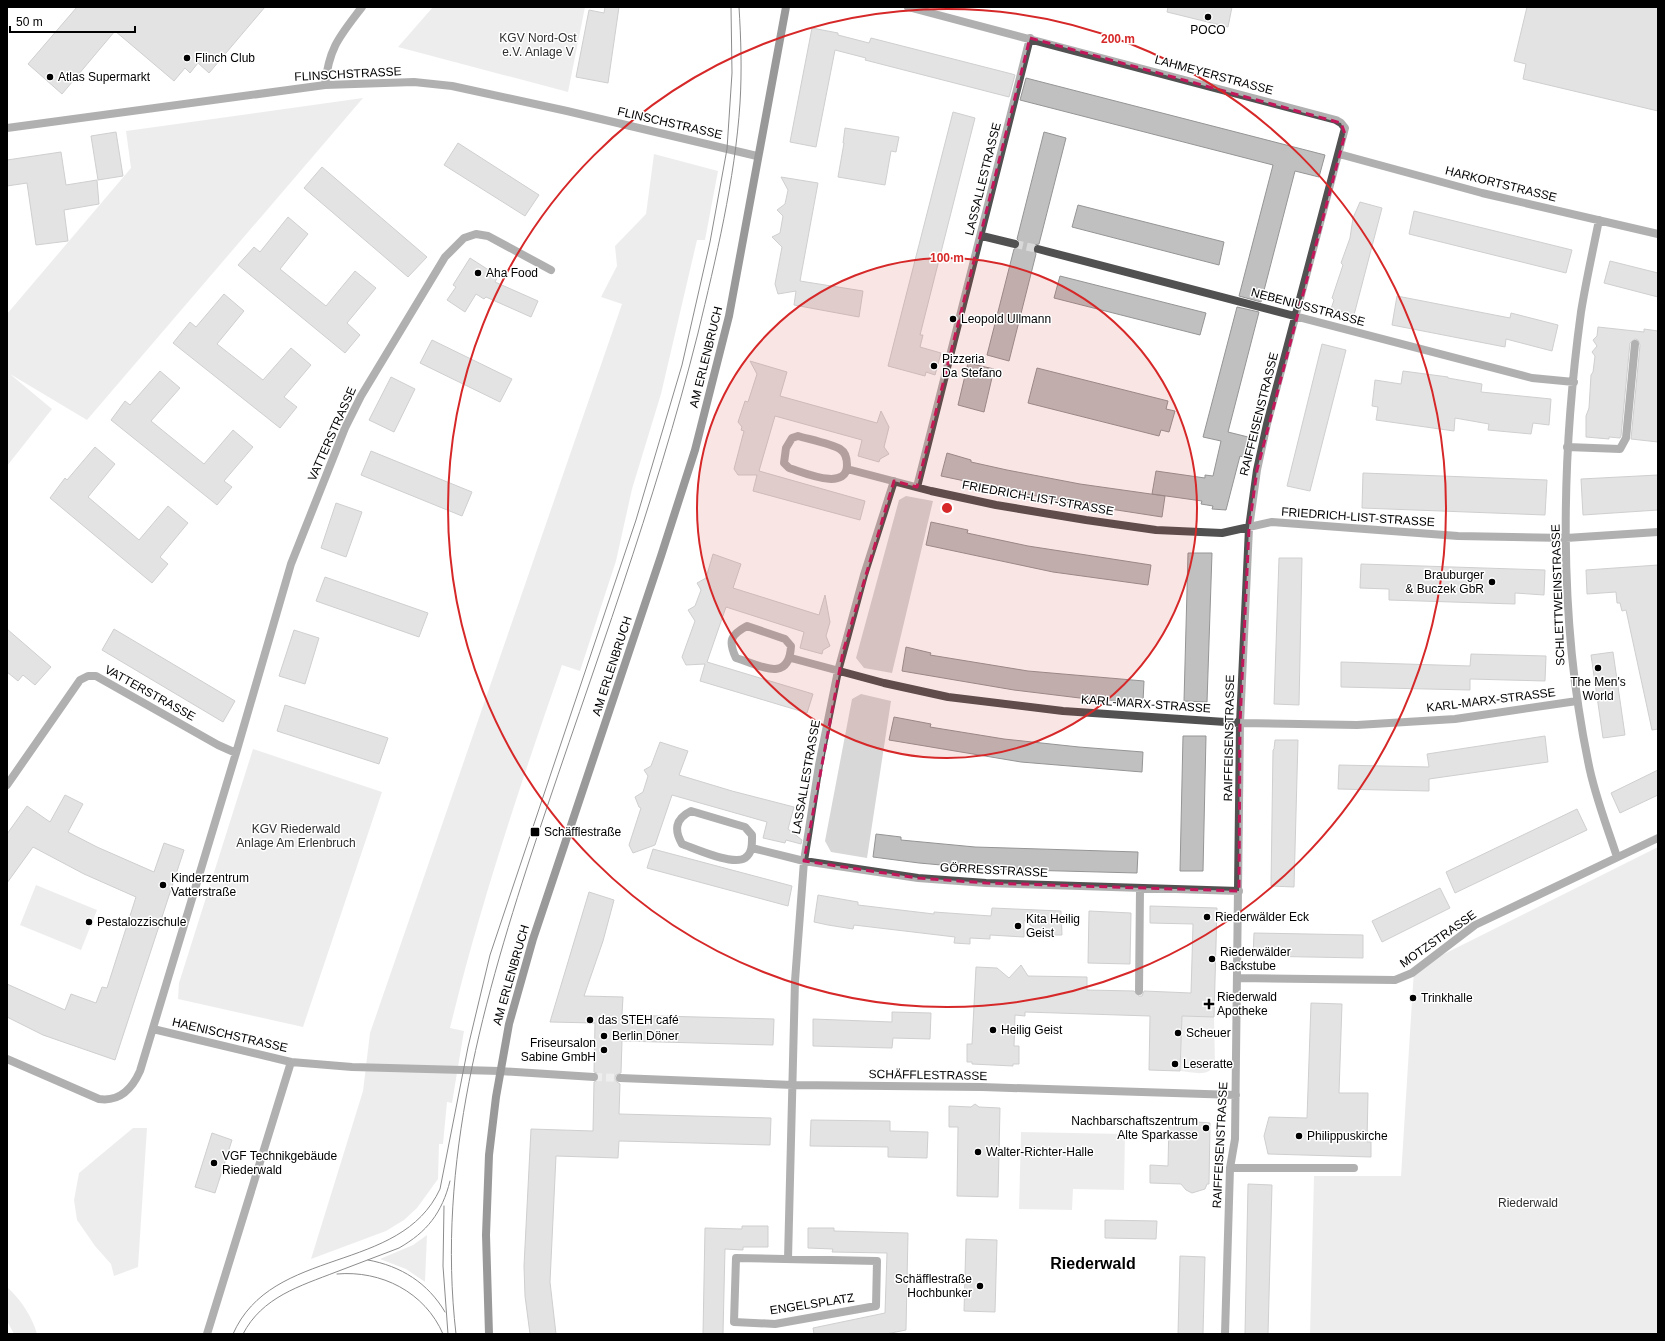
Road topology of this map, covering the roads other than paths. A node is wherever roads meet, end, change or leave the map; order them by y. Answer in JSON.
{"nodes":[{"id":1,"x":362,"y":7,"type":"edge"},
{"id":2,"x":786,"y":7,"type":"edge"},
{"id":3,"x":908,"y":7,"type":"edge"},
{"id":4,"x":1030,"y":38,"type":"junction"},
{"id":5,"x":325,"y":85,"type":"junction"},
{"id":6,"x":7,"y":128,"type":"edge"},
{"id":7,"x":1339,"y":154,"type":"junction"},
{"id":8,"x":757,"y":156,"type":"junction"},
{"id":9,"x":1599,"y":220,"type":"junction"},
{"id":10,"x":1658,"y":234,"type":"edge"},
{"id":11,"x":982,"y":236,"type":"junction"},
{"id":12,"x":1015,"y":244,"type":"tunnel mouth"},
{"id":13,"x":1038,"y":249,"type":"tunnel mouth"},
{"id":14,"x":551,"y":270,"type":"dead end"},
{"id":15,"x":1296,"y":316,"type":"junction"},
{"id":16,"x":1636,"y":344,"type":"dead end"},
{"id":17,"x":1574,"y":382,"type":"junction"},
{"id":18,"x":1567,"y":447,"type":"junction"},
{"id":19,"x":847,"y":469,"type":"junction"},
{"id":20,"x":894,"y":481,"type":"junction"},
{"id":21,"x":917,"y":487,"type":"junction"},
{"id":22,"x":1249,"y":528,"type":"junction"},
{"id":23,"x":1658,"y":532,"type":"edge"},
{"id":24,"x":1566,"y":538,"type":"junction"},
{"id":25,"x":791,"y":658,"type":"junction"},
{"id":26,"x":838,"y":671,"type":"junction"},
{"id":27,"x":1576,"y":701,"type":"junction"},
{"id":28,"x":1240,"y":723,"type":"junction"},
{"id":29,"x":236,"y":753,"type":"junction"},
{"id":30,"x":7,"y":785,"type":"edge"},
{"id":31,"x":1658,"y":838,"type":"edge"},
{"id":32,"x":752,"y":848,"type":"junction"},
{"id":33,"x":1617,"y":858,"type":"junction"},
{"id":34,"x":804,"y":861,"type":"junction"},
{"id":35,"x":1140,"y":889,"type":"junction"},
{"id":36,"x":1239,"y":891,"type":"junction"},
{"id":37,"x":1238,"y":978,"type":"junction"},
{"id":38,"x":1139,"y":991,"type":"dead end"},
{"id":39,"x":153,"y":1030,"type":"junction"},
{"id":40,"x":7,"y":1059,"type":"edge"},
{"id":41,"x":291,"y":1062,"type":"junction"},
{"id":42,"x":500,"y":1071,"type":"junction"},
{"id":43,"x":594,"y":1077,"type":"tunnel mouth"},
{"id":44,"x":620,"y":1078,"type":"tunnel mouth"},
{"id":45,"x":793,"y":1085,"type":"junction"},
{"id":46,"x":1236,"y":1095,"type":"junction"},
{"id":47,"x":1230,"y":1168,"type":"junction"},
{"id":48,"x":1354,"y":1168,"type":"dead end"},
{"id":49,"x":788,"y":1259,"type":"junction"},
{"id":50,"x":207,"y":1334,"type":"edge"},
{"id":51,"x":490,"y":1334,"type":"edge"},
{"id":52,"x":1224,"y":1334,"type":"edge"}],
"edges":[{"from":1,"to":5,"type":"street"},
{"from":2,"to":8,"type":"main road","name":"AM ERLENBRUCH"},
{"from":3,"to":4,"type":"street","name":"LAHMEYERSTRASSE"},
{"from":4,"to":7,"type":"street","name":"LAHMEYERSTRASSE"},
{"from":4,"to":11,"type":"street","name":"LASSALLESTRASSE"},
{"from":5,"to":6,"type":"street","name":"FLINSCHSTRASSE"},
{"from":5,"to":8,"type":"street","name":"FLINSCHSTRASSE"},
{"from":7,"to":9,"type":"street","name":"HARKORTSTRASSE"},
{"from":7,"to":15,"type":"street","name":"RAIFFEISENSTRASSE"},
{"from":8,"to":42,"type":"main road","name":"AM ERLENBRUCH"},
{"from":9,"to":10,"type":"street","name":"HARKORTSTRASSE"},
{"from":9,"to":17,"type":"street","name":"SCHLETTWEINSTRASSE"},
{"from":11,"to":12,"type":"street"},
{"from":11,"to":21,"type":"street","name":"LASSALLESTRASSE"},
{"from":13,"to":15,"type":"street","name":"NEBENIUSSTRASSE"},
{"from":14,"to":29,"type":"street","name":"VATTERSTRASSE"},
{"from":15,"to":17,"type":"street","name":"NEBENIUSSTRASSE"},
{"from":15,"to":22,"type":"street","name":"RAIFFEISENSTRASSE"},
{"from":16,"to":18,"type":"street"},
{"from":17,"to":18,"type":"street","name":"SCHLETTWEINSTRASSE"},
{"from":18,"to":24,"type":"street","name":"SCHLETTWEINSTRASSE"},
{"from":19,"to":19,"type":"street"},
{"from":19,"to":20,"type":"street","name":"FRIEDRICH-LIST-STRASSE"},
{"from":20,"to":21,"type":"street","name":"FRIEDRICH-LIST-STRASSE"},
{"from":20,"to":26,"type":"street","name":"LASSALLESTRASSE"},
{"from":21,"to":22,"type":"street","name":"FRIEDRICH-LIST-STRASSE"},
{"from":22,"to":24,"type":"street","name":"FRIEDRICH-LIST-STRASSE"},
{"from":22,"to":28,"type":"street","name":"RAIFFEISENSTRASSE"},
{"from":23,"to":24,"type":"street","name":"FRIEDRICH-LIST-STRASSE"},
{"from":24,"to":27,"type":"street","name":"SCHLETTWEINSTRASSE"},
{"from":25,"to":25,"type":"street"},
{"from":25,"to":26,"type":"street","name":"KARL-MARX-STRASSE"},
{"from":26,"to":28,"type":"street","name":"KARL-MARX-STRASSE"},
{"from":26,"to":34,"type":"street","name":"LASSALLESTRASSE"},
{"from":27,"to":28,"type":"street","name":"KARL-MARX-STRASSE"},
{"from":27,"to":33,"type":"street","name":"SCHLETTWEINSTRASSE"},
{"from":28,"to":36,"type":"street","name":"RAIFFEISENSTRASSE"},
{"from":29,"to":30,"type":"street","name":"VATTERSTRASSE"},
{"from":29,"to":39,"type":"street","name":"VATTERSTRASSE"},
{"from":31,"to":33,"type":"street","name":"MOTZSTRASSE"},
{"from":32,"to":32,"type":"street"},
{"from":32,"to":34,"type":"street","name":"GÖRRESSTRASSE"},
{"from":33,"to":37,"type":"street","name":"MOTZSTRASSE"},
{"from":34,"to":35,"type":"street","name":"GÖRRESSTRASSE"},
{"from":34,"to":45,"type":"street","name":"LASSALLESTRASSE"},
{"from":35,"to":36,"type":"street","name":"GÖRRESSTRASSE"},
{"from":35,"to":38,"type":"street"},
{"from":36,"to":37,"type":"street","name":"RAIFFEISENSTRASSE"},
{"from":37,"to":46,"type":"street","name":"RAIFFEISENSTRASSE"},
{"from":39,"to":40,"type":"street","name":"HAENISCHSTRASSE"},
{"from":39,"to":41,"type":"street","name":"HAENISCHSTRASSE"},
{"from":41,"to":42,"type":"street","name":"HAENISCHSTRASSE"},
{"from":41,"to":50,"type":"street"},
{"from":42,"to":43,"type":"street"},
{"from":42,"to":51,"type":"main road","name":"AM ERLENBRUCH"},
{"from":44,"to":45,"type":"street","name":"SCHÄFFLESTRASSE"},
{"from":45,"to":46,"type":"street","name":"SCHÄFFLESTRASSE"},
{"from":45,"to":49,"type":"street"},
{"from":46,"to":47,"type":"street","name":"RAIFFEISENSTRASSE"},
{"from":47,"to":48,"type":"street"},
{"from":47,"to":52,"type":"street","name":"RAIFFEISENSTRASSE"},
{"from":49,"to":49,"type":"street","name":"ENGELSPLATZ"}]}
